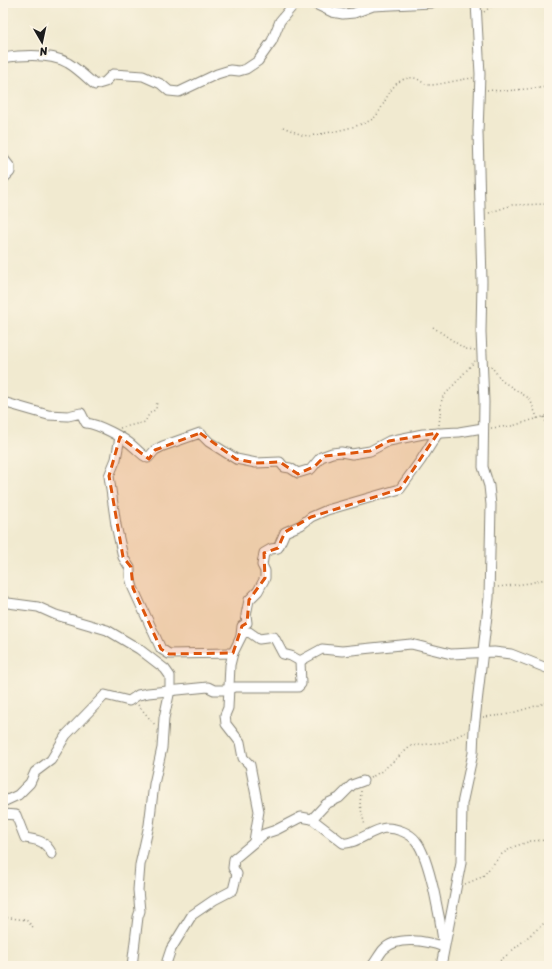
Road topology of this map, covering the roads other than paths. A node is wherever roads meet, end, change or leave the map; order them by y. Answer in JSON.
{"nodes":[{"id":1,"x":295,"y":3,"type":"edge"},
{"id":2,"x":313,"y":3,"type":"edge"},
{"id":3,"x":431,"y":3,"type":"edge"},
{"id":4,"x":476,"y":3,"type":"edge"},
{"id":5,"x":3,"y":58,"type":"edge"},
{"id":6,"x":3,"y":158,"type":"edge"},
{"id":7,"x":3,"y":179,"type":"edge"},
{"id":8,"x":3,"y":402,"type":"edge"},
{"id":9,"x":484,"y":428,"type":"junction"},
{"id":10,"x":438,"y":433,"type":"junction"},
{"id":11,"x":116,"y":436,"type":"junction"},
{"id":12,"x":3,"y":600,"type":"edge"},
{"id":13,"x":241,"y":636,"type":"junction"},
{"id":14,"x":233,"y":653,"type":"junction"},
{"id":15,"x":481,"y":653,"type":"junction"},
{"id":16,"x":300,"y":661,"type":"junction"},
{"id":17,"x":549,"y":669,"type":"edge"},
{"id":18,"x":170,"y":690,"type":"junction"},
{"id":19,"x":230,"y":690,"type":"junction"},
{"id":20,"x":363,"y":780,"type":"road end"},
{"id":21,"x":3,"y":802,"type":"edge"},
{"id":22,"x":3,"y":814,"type":"edge"},
{"id":23,"x":312,"y":819,"type":"junction"},
{"id":24,"x":254,"y":841,"type":"junction"},
{"id":25,"x":52,"y":854,"type":"dead end"},
{"id":26,"x":444,"y":947,"type":"junction"},
{"id":27,"x":132,"y":966,"type":"edge"},
{"id":28,"x":167,"y":966,"type":"edge"},
{"id":29,"x":372,"y":966,"type":"edge"},
{"id":30,"x":441,"y":966,"type":"edge"}],
"edges":[{"from":1,"to":5,"type":"street"},
{"from":2,"to":3,"type":"street"},
{"from":4,"to":9,"type":"street"},
{"from":6,"to":7,"type":"street"},
{"from":8,"to":11,"type":"street"},
{"from":9,"to":10,"type":"street"},
{"from":9,"to":15,"type":"street"},
{"from":10,"to":11,"type":"street"},
{"from":10,"to":13,"type":"street"},
{"from":11,"to":14,"type":"street"},
{"from":12,"to":18,"type":"street"},
{"from":13,"to":14,"type":"street"},
{"from":13,"to":16,"type":"street"},
{"from":14,"to":19,"type":"street"},
{"from":15,"to":16,"type":"street"},
{"from":15,"to":17,"type":"street"},
{"from":15,"to":26,"type":"street"},
{"from":16,"to":19,"type":"street"},
{"from":18,"to":19,"type":"street"},
{"from":18,"to":21,"type":"street"},
{"from":18,"to":27,"type":"street"},
{"from":19,"to":24,"type":"street"},
{"from":20,"to":23,"type":"street"},
{"from":22,"to":25,"type":"street"},
{"from":23,"to":24,"type":"street"},
{"from":23,"to":26,"type":"street"},
{"from":24,"to":28,"type":"street"},
{"from":26,"to":29,"type":"street"},
{"from":26,"to":30,"type":"street"}]}
